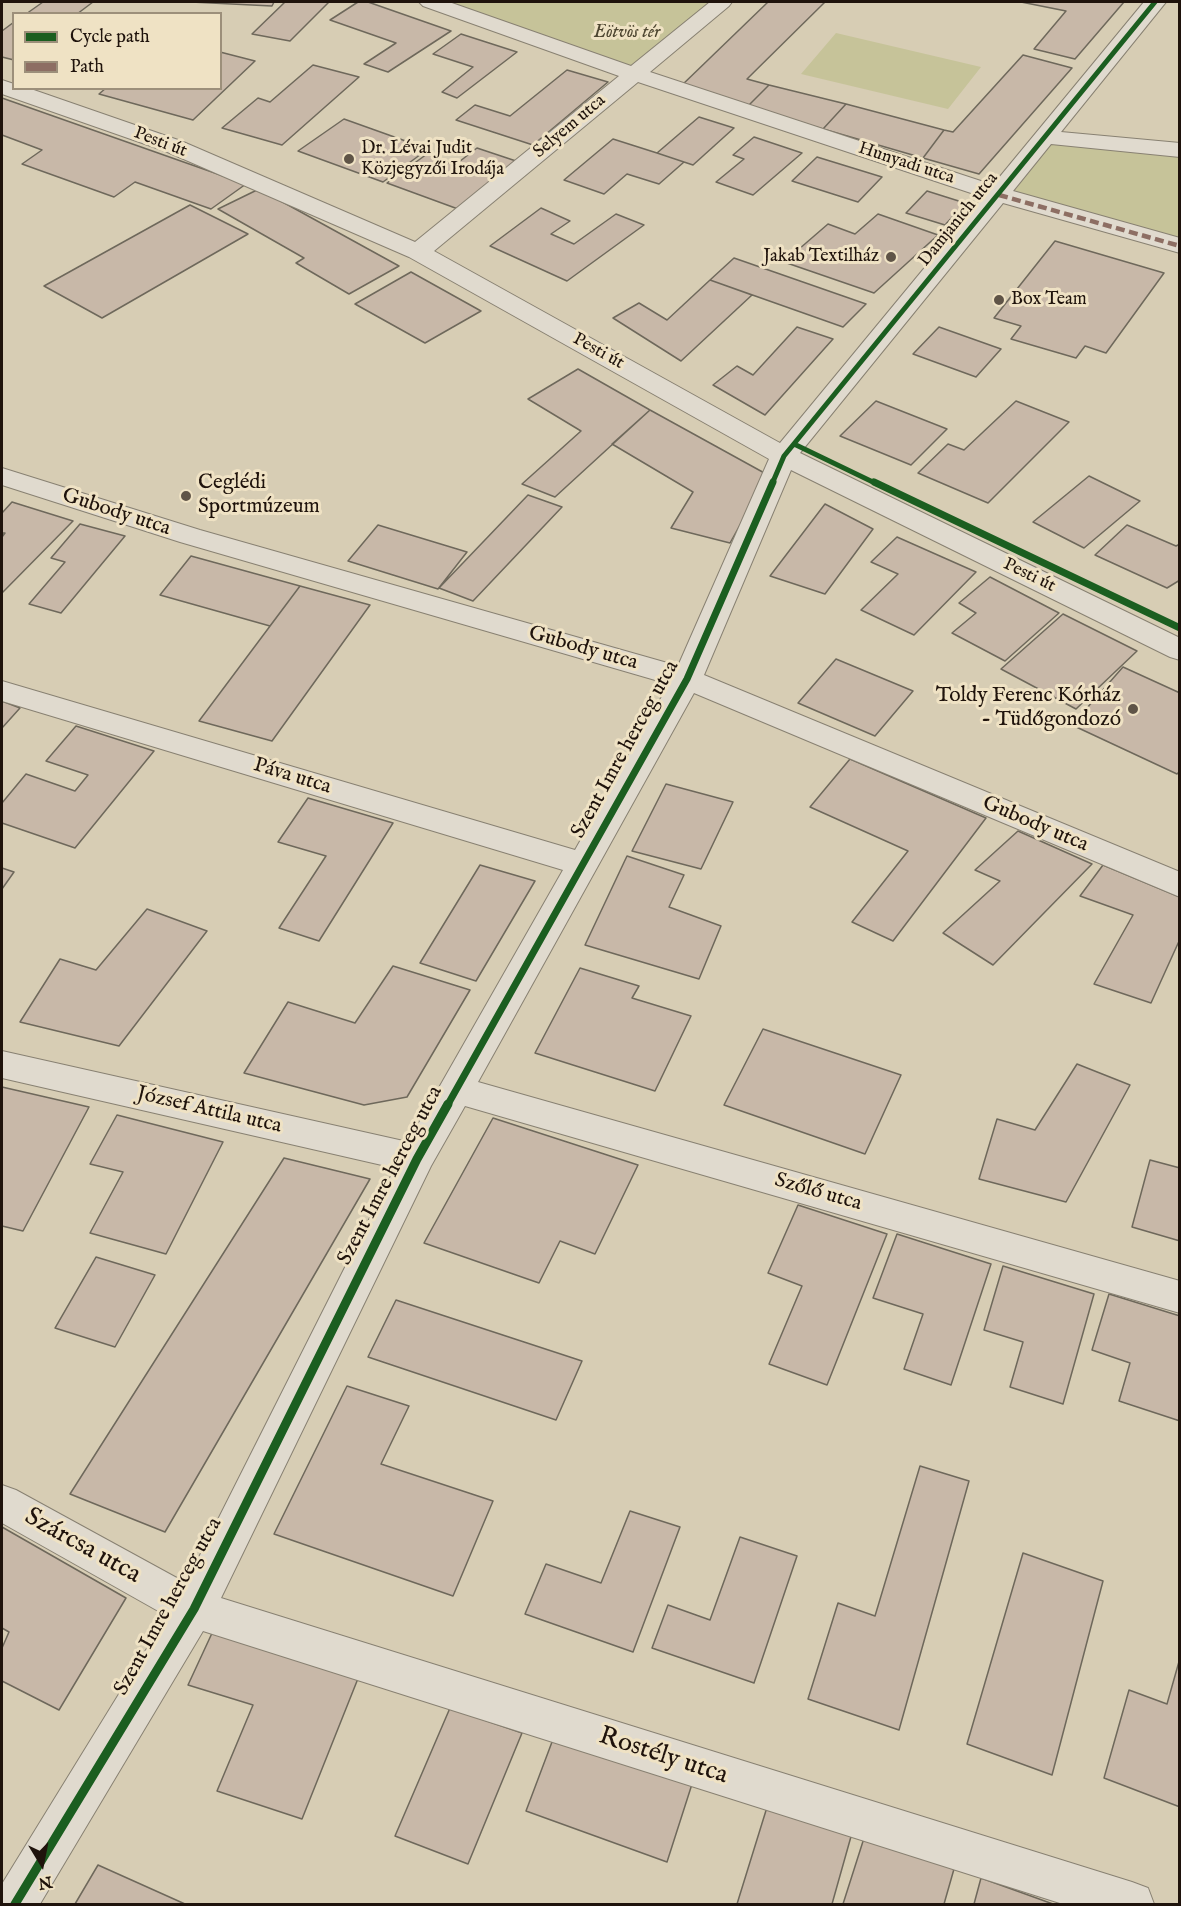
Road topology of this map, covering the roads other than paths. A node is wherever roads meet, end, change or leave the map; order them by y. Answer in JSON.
{"nodes":[{"id":1,"x":430,"y":2,"type":"edge"},
{"id":2,"x":722,"y":2,"type":"edge"},
{"id":3,"x":1155,"y":2,"type":"edge"},
{"id":4,"x":634,"y":74,"type":"junction"},
{"id":5,"x":2,"y":87,"type":"edge"},
{"id":6,"x":1044,"y":137,"type":"junction"},
{"id":7,"x":1179,"y":150,"type":"edge"},
{"id":8,"x":999,"y":195,"type":"junction"},
{"id":9,"x":1179,"y":246,"type":"edge"},
{"id":10,"x":418,"y":252,"type":"junction"},
{"id":11,"x":784,"y":456,"type":"junction"},
{"id":12,"x":2,"y":476,"type":"edge"},
{"id":13,"x":1179,"y":650,"type":"edge"},
{"id":14,"x":687,"y":679,"type":"junction"},
{"id":15,"x":2,"y":691,"type":"edge"},
{"id":16,"x":584,"y":864,"type":"junction"},
{"id":17,"x":1179,"y":885,"type":"edge"},
{"id":18,"x":2,"y":1064,"type":"edge"},
{"id":19,"x":457,"y":1090,"type":"junction"},
{"id":20,"x":417,"y":1159,"type":"junction"},
{"id":21,"x":1179,"y":1297,"type":"edge"},
{"id":22,"x":2,"y":1503,"type":"edge"},
{"id":23,"x":194,"y":1609,"type":"junction"},
{"id":24,"x":12,"y":1898,"type":"edge"},
{"id":25,"x":1132,"y":1905,"type":"edge"}],
"edges":[{"from":1,"to":4,"type":"street"},
{"from":2,"to":4,"type":"street","name":"Selyem utca"},
{"from":3,"to":6,"type":"street","name":"Damjanich utca"},
{"from":4,"to":8,"type":"street","name":"Hunyadi utca"},
{"from":4,"to":10,"type":"street","name":"Selyem utca"},
{"from":5,"to":10,"type":"street","name":"Pesti út"},
{"from":6,"to":7,"type":"street"},
{"from":6,"to":8,"type":"street","name":"Damjanich utca"},
{"from":8,"to":9,"type":"street","name":"Hunyadi utca"},
{"from":8,"to":11,"type":"street","name":"Damjanich utca"},
{"from":10,"to":11,"type":"street","name":"Pesti út"},
{"from":11,"to":13,"type":"street","name":"Pesti út"},
{"from":11,"to":14,"type":"street","name":"Szent Imre herceg utca"},
{"from":12,"to":14,"type":"street","name":"Gubody utca"},
{"from":14,"to":16,"type":"street","name":"Szent Imre herceg utca"},
{"from":14,"to":17,"type":"street","name":"Gubody utca"},
{"from":15,"to":16,"type":"street","name":"Páva utca"},
{"from":16,"to":19,"type":"street","name":"Szent Imre herceg utca"},
{"from":18,"to":20,"type":"street","name":"József Attila utca"},
{"from":19,"to":20,"type":"street","name":"Szent Imre herceg utca"},
{"from":19,"to":21,"type":"street","name":"Szőlő utca"},
{"from":20,"to":23,"type":"street","name":"Szent Imre herceg utca"},
{"from":22,"to":23,"type":"street","name":"Szárcsa utca"},
{"from":23,"to":24,"type":"street","name":"Szent Imre herceg utca"},
{"from":23,"to":25,"type":"street","name":"Rostély utca"}]}
